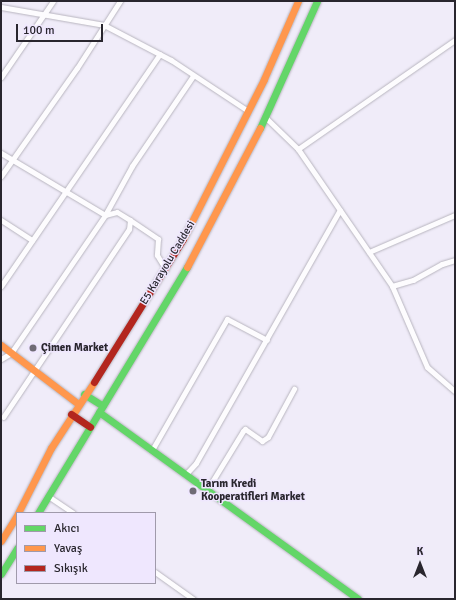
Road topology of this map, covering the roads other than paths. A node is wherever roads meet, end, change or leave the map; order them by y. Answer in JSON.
{"nodes":[{"id":1,"x":53,"y":1,"type":"edge"},
{"id":2,"x":120,"y":1,"type":"edge"},
{"id":3,"x":298,"y":1,"type":"edge"},
{"id":4,"x":316,"y":1,"type":"edge"},
{"id":5,"x":1,"y":7,"type":"edge"},
{"id":6,"x":46,"y":14,"type":"junction"},
{"id":7,"x":104,"y":24,"type":"junction"},
{"id":8,"x":455,"y":40,"type":"edge"},
{"id":9,"x":160,"y":54,"type":"junction"},
{"id":10,"x":193,"y":76,"type":"junction"},
{"id":11,"x":1,"y":77,"type":"edge"},
{"id":12,"x":248,"y":111,"type":"junction"},
{"id":13,"x":265,"y":117,"type":"junction"},
{"id":14,"x":298,"y":149,"type":"junction"},
{"id":15,"x":1,"y":153,"type":"edge"},
{"id":16,"x":11,"y":160,"type":"junction"},
{"id":17,"x":1,"y":176,"type":"edge"},
{"id":18,"x":65,"y":194,"type":"junction"},
{"id":19,"x":340,"y":210,"type":"junction"},
{"id":20,"x":105,"y":215,"type":"junction"},
{"id":21,"x":455,"y":215,"type":"edge"},
{"id":22,"x":1,"y":220,"type":"edge"},
{"id":23,"x":130,"y":220,"type":"junction"},
{"id":24,"x":32,"y":240,"type":"junction"},
{"id":25,"x":368,"y":252,"type":"junction"},
{"id":26,"x":455,"y":260,"type":"edge"},
{"id":27,"x":166,"y":270,"type":"junction"},
{"id":28,"x":1,"y":286,"type":"edge"},
{"id":29,"x":392,"y":286,"type":"junction"},
{"id":30,"x":266,"y":340,"type":"junction"},
{"id":31,"x":1,"y":345,"type":"edge"},
{"id":32,"x":11,"y":353,"type":"junction"},
{"id":33,"x":1,"y":359,"type":"edge"},
{"id":34,"x":34,"y":370,"type":"junction"},
{"id":35,"x":294,"y":389,"type":"dead end"},
{"id":36,"x":455,"y":391,"type":"edge"},
{"id":37,"x":84,"y":394,"type":"junction"},
{"id":38,"x":78,"y":403,"type":"junction"},
{"id":39,"x":101,"y":409,"type":"junction"},
{"id":40,"x":71,"y":414,"type":"junction"},
{"id":41,"x":3,"y":417,"type":"dead end"},
{"id":42,"x":90,"y":427,"type":"junction"},
{"id":43,"x":152,"y":450,"type":"junction"},
{"id":44,"x":186,"y":474,"type":"junction"},
{"id":45,"x":207,"y":490,"type":"junction"},
{"id":46,"x":48,"y":496,"type":"junction"},
{"id":47,"x":19,"y":512,"type":"edge"},
{"id":48,"x":39,"y":512,"type":"edge"},
{"id":49,"x":71,"y":512,"type":"edge"},
{"id":50,"x":16,"y":517,"type":"edge"},
{"id":51,"x":1,"y":541,"type":"edge"},
{"id":52,"x":16,"y":550,"type":"edge"},
{"id":53,"x":156,"y":573,"type":"edge"},
{"id":54,"x":1,"y":574,"type":"edge"},
{"id":55,"x":193,"y":599,"type":"edge"},
{"id":56,"x":358,"y":599,"type":"edge"}],
"edges":[{"from":1,"to":6,"type":"street"},
{"from":2,"to":7,"type":"street"},
{"from":3,"to":12,"type":"main road","name":"E5 Karayolu Caddesi"},
{"from":4,"to":13,"type":"main road","name":"E5 Karayolu Caddesi"},
{"from":5,"to":6,"type":"street"},
{"from":6,"to":7,"type":"street"},
{"from":6,"to":11,"type":"street"},
{"from":7,"to":9,"type":"street"},
{"from":7,"to":16,"type":"street"},
{"from":8,"to":14,"type":"street"},
{"from":9,"to":10,"type":"street"},
{"from":9,"to":18,"type":"street"},
{"from":10,"to":12,"type":"street"},
{"from":10,"to":20,"type":"street"},
{"from":12,"to":27,"type":"main road","name":"E5 Karayolu Caddesi"},
{"from":13,"to":14,"type":"street"},
{"from":13,"to":39,"type":"main road","name":"E5 Karayolu Caddesi"},
{"from":14,"to":19,"type":"street"},
{"from":15,"to":16,"type":"street"},
{"from":16,"to":17,"type":"street"},
{"from":16,"to":18,"type":"street"},
{"from":18,"to":20,"type":"street"},
{"from":18,"to":24,"type":"street"},
{"from":19,"to":25,"type":"street"},
{"from":19,"to":30,"type":"street"},
{"from":20,"to":23,"type":"street"},
{"from":20,"to":32,"type":"street"},
{"from":21,"to":25,"type":"street"},
{"from":22,"to":24,"type":"street"},
{"from":23,"to":27,"type":"street"},
{"from":23,"to":34,"type":"street"},
{"from":24,"to":28,"type":"street"},
{"from":25,"to":29,"type":"street"},
{"from":26,"to":29,"type":"street"},
{"from":27,"to":37,"type":"main road","name":"E5 Karayolu Caddesi"},
{"from":29,"to":36,"type":"street"},
{"from":30,"to":43,"type":"street"},
{"from":30,"to":44,"type":"street"},
{"from":31,"to":32,"type":"main road"},
{"from":32,"to":33,"type":"street"},
{"from":32,"to":34,"type":"main road"},
{"from":34,"to":38,"type":"main road"},
{"from":34,"to":41,"type":"street"},
{"from":35,"to":45,"type":"street"},
{"from":37,"to":38,"type":"main road","name":"E5 Karayolu Caddesi"},
{"from":37,"to":39,"type":"main road"},
{"from":38,"to":40,"type":"main road","name":"E5 Karayolu Caddesi"},
{"from":39,"to":42,"type":"main road","name":"E5 Karayolu Caddesi"},
{"from":39,"to":43,"type":"main road"},
{"from":40,"to":42,"type":"main road"},
{"from":40,"to":47,"type":"main road","name":"E5 Karayolu Caddesi"},
{"from":42,"to":46,"type":"main road","name":"E5 Karayolu Caddesi"},
{"from":43,"to":44,"type":"main road"},
{"from":44,"to":45,"type":"main road"},
{"from":45,"to":56,"type":"main road"},
{"from":46,"to":48,"type":"main road","name":"E5 Karayolu Caddesi"},
{"from":46,"to":49,"type":"street"},
{"from":50,"to":51,"type":"main road","name":"E5 Karayolu Caddesi"},
{"from":52,"to":54,"type":"main road"},
{"from":53,"to":55,"type":"street"}]}
